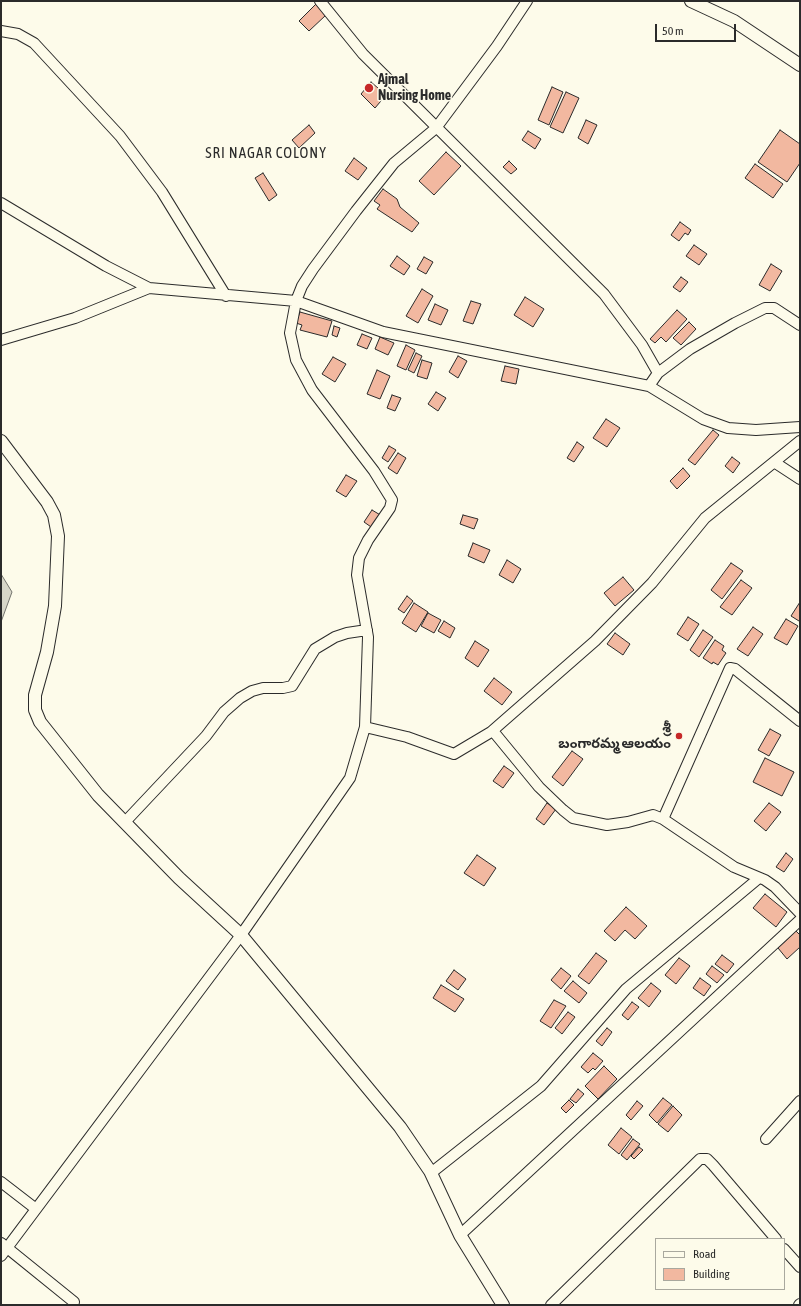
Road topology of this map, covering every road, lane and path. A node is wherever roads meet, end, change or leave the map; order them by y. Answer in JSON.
{"nodes":[{"id":1,"x":320,"y":1,"type":"edge"},
{"id":2,"x":527,"y":1,"type":"edge"},
{"id":3,"x":691,"y":1,"type":"edge"},
{"id":4,"x":1,"y":31,"type":"edge"},
{"id":5,"x":800,"y":65,"type":"edge"},
{"id":6,"x":436,"y":128,"type":"junction"},
{"id":7,"x":1,"y":203,"type":"edge"},
{"id":8,"x":149,"y":288,"type":"junction"},
{"id":9,"x":226,"y":296,"type":"junction"},
{"id":10,"x":296,"y":301,"type":"junction"},
{"id":11,"x":800,"y":326,"type":"edge"},
{"id":12,"x":1,"y":340,"type":"edge"},
{"id":13,"x":658,"y":373,"type":"junction"},
{"id":14,"x":649,"y":386,"type":"junction"},
{"id":15,"x":800,"y":427,"type":"edge"},
{"id":16,"x":1,"y":441,"type":"edge"},
{"id":17,"x":800,"y":441,"type":"edge"},
{"id":18,"x":774,"y":462,"type":"junction"},
{"id":19,"x":800,"y":478,"type":"edge"},
{"id":20,"x":367,"y":630,"type":"junction"},
{"id":21,"x":800,"y":721,"type":"edge"},
{"id":22,"x":365,"y":727,"type":"junction"},
{"id":23,"x":493,"y":731,"type":"junction"},
{"id":24,"x":663,"y":819,"type":"junction"},
{"id":25,"x":125,"y":822,"type":"junction"},
{"id":26,"x":759,"y":878,"type":"junction"},
{"id":27,"x":800,"y":913,"type":"edge"},
{"id":28,"x":800,"y":920,"type":"edge"},
{"id":29,"x":241,"y":935,"type":"junction"},
{"id":30,"x":800,"y":1101,"type":"edge"},
{"id":31,"x":766,"y":1139,"type":"dead end"},
{"id":32,"x":431,"y":1173,"type":"junction"},
{"id":33,"x":1,"y":1182,"type":"edge"},
{"id":34,"x":36,"y":1209,"type":"junction"},
{"id":35,"x":460,"y":1235,"type":"junction"},
{"id":36,"x":775,"y":1238,"type":"edge"},
{"id":37,"x":3,"y":1249,"type":"edge"},
{"id":38,"x":785,"y":1250,"type":"edge"},
{"id":39,"x":800,"y":1267,"type":"edge"},
{"id":40,"x":74,"y":1302,"type":"dead end"},
{"id":41,"x":502,"y":1305,"type":"edge"},
{"id":42,"x":551,"y":1305,"type":"edge"}],
"edges":[{"from":1,"to":6,"type":"street"},
{"from":2,"to":6,"type":"street"},
{"from":3,"to":5,"type":"street"},
{"from":4,"to":9,"type":"street"},
{"from":6,"to":10,"type":"street"},
{"from":6,"to":13,"type":"street"},
{"from":7,"to":8,"type":"street"},
{"from":8,"to":9,"type":"street"},
{"from":8,"to":12,"type":"street"},
{"from":9,"to":10,"type":"street"},
{"from":10,"to":14,"type":"street"},
{"from":10,"to":20,"type":"street"},
{"from":11,"to":13,"type":"street"},
{"from":13,"to":14,"type":"street"},
{"from":14,"to":15,"type":"street"},
{"from":16,"to":25,"type":"street"},
{"from":17,"to":18,"type":"street"},
{"from":18,"to":19,"type":"street"},
{"from":18,"to":23,"type":"street"},
{"from":20,"to":22,"type":"street"},
{"from":20,"to":25,"type":"street"},
{"from":21,"to":24,"type":"street"},
{"from":22,"to":23,"type":"street"},
{"from":22,"to":29,"type":"street"},
{"from":23,"to":24,"type":"street"},
{"from":24,"to":26,"type":"street"},
{"from":25,"to":29,"type":"street"},
{"from":26,"to":27,"type":"street"},
{"from":26,"to":32,"type":"street"},
{"from":28,"to":35,"type":"street"},
{"from":29,"to":32,"type":"street"},
{"from":29,"to":34,"type":"street"},
{"from":30,"to":31,"type":"street"},
{"from":32,"to":35,"type":"street"},
{"from":33,"to":34,"type":"street"},
{"from":34,"to":37,"type":"street"},
{"from":35,"to":41,"type":"street"},
{"from":36,"to":42,"type":"street"},
{"from":37,"to":40,"type":"street"},
{"from":38,"to":39,"type":"street"}]}
